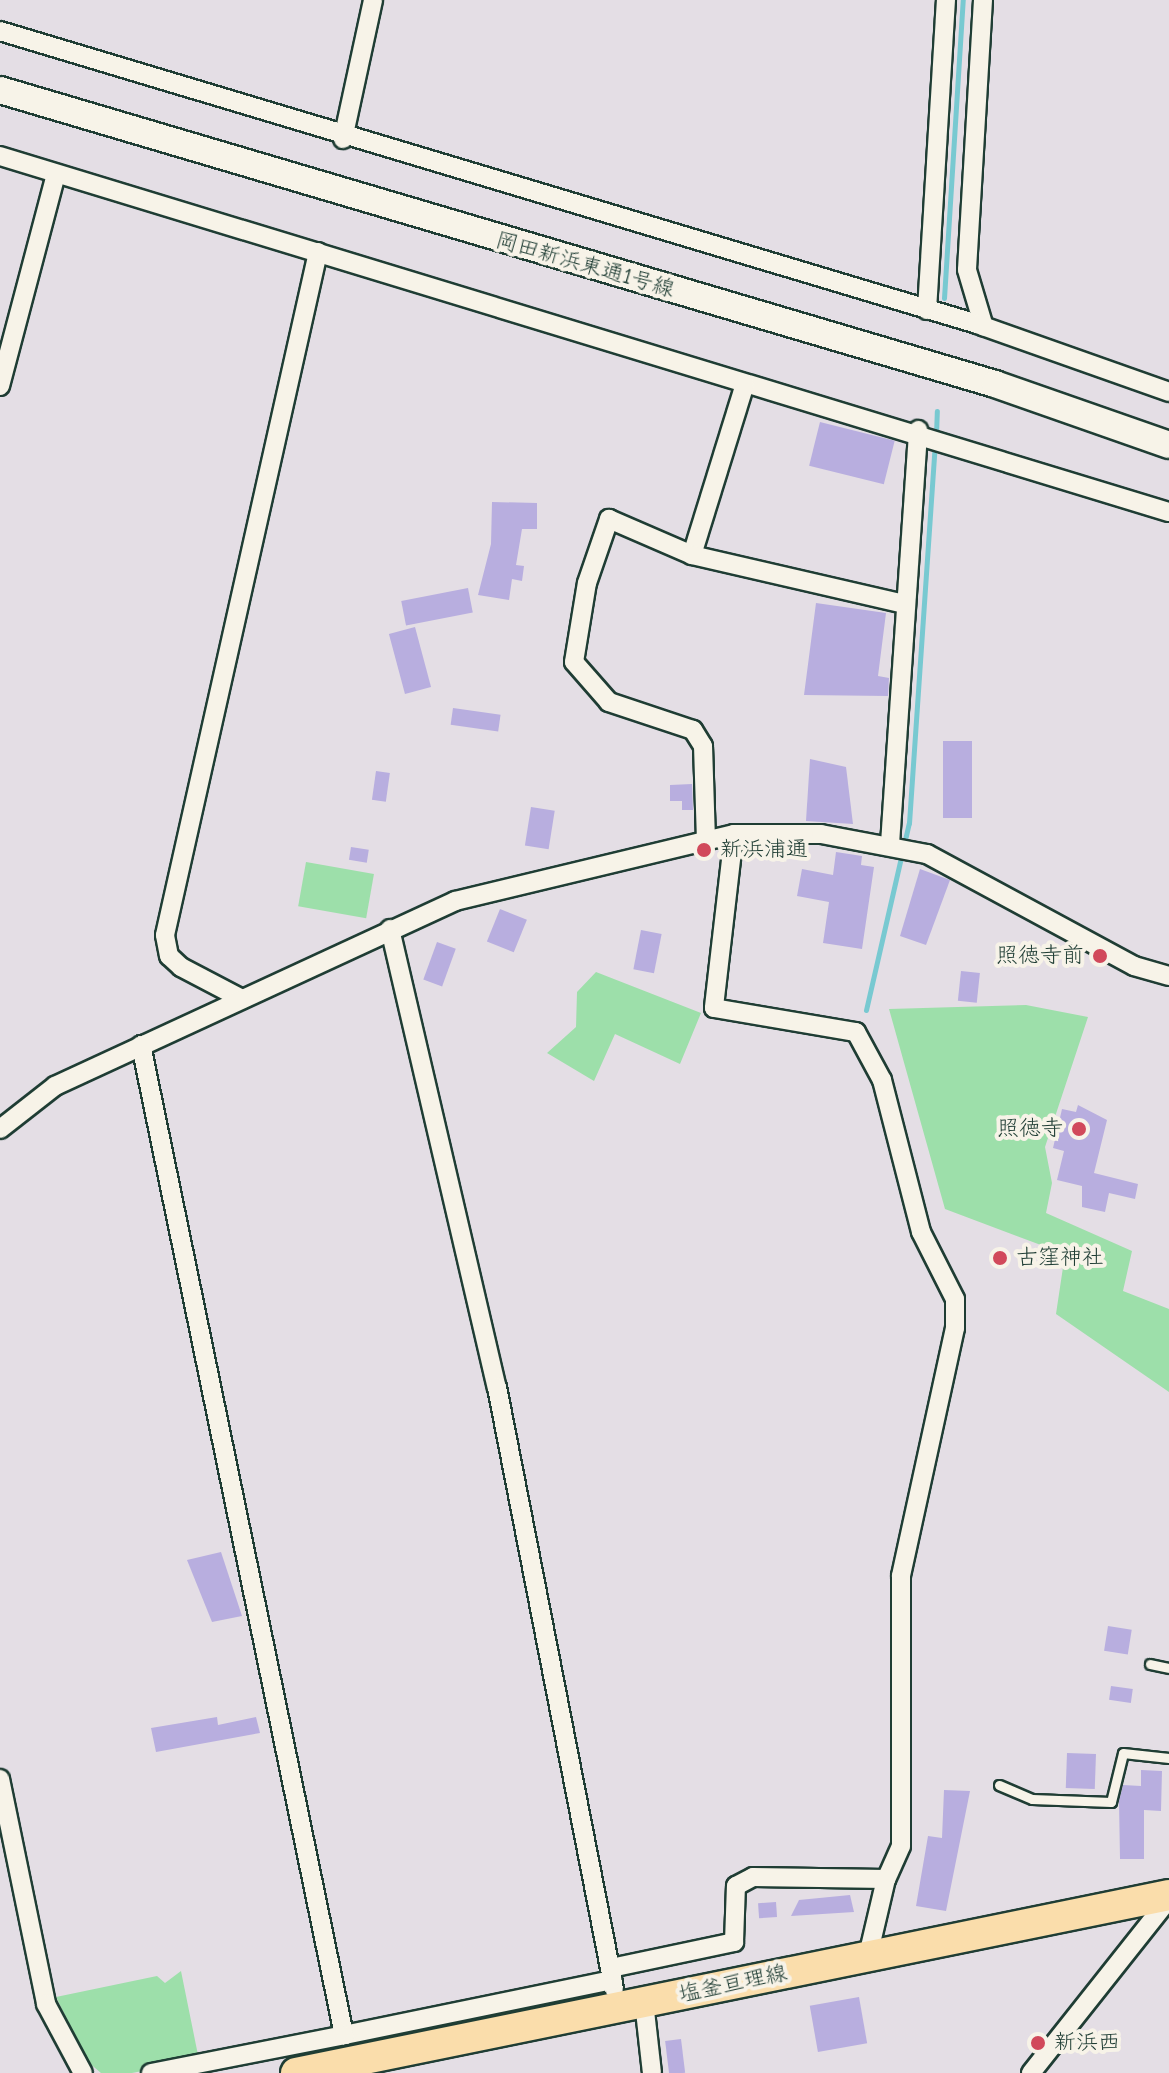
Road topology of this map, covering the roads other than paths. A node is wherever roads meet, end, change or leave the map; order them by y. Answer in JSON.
{"nodes":[{"id":1,"x":373,"y":0,"type":"edge"},
{"id":2,"x":946,"y":0,"type":"edge"},
{"id":3,"x":983,"y":0,"type":"edge"},
{"id":4,"x":0,"y":31,"type":"edge"},
{"id":5,"x":0,"y":90,"type":"edge"},
{"id":6,"x":343,"y":139,"type":"junction"},
{"id":7,"x":0,"y":156,"type":"edge"},
{"id":8,"x":56,"y":174,"type":"junction"},
{"id":9,"x":318,"y":252,"type":"junction"},
{"id":10,"x":927,"y":310,"type":"junction"},
{"id":11,"x":984,"y":327,"type":"junction"},
{"id":12,"x":2,"y":366,"type":"edge"},
{"id":13,"x":745,"y":384,"type":"junction"},
{"id":14,"x":0,"y":386,"type":"edge"},
{"id":15,"x":1169,"y":392,"type":"edge"},
{"id":16,"x":923,"y":432,"type":"junction"},
{"id":17,"x":1169,"y":445,"type":"edge"},
{"id":18,"x":1169,"y":512,"type":"edge"},
{"id":19,"x":692,"y":555,"type":"junction"},
{"id":20,"x":905,"y":604,"type":"junction"},
{"id":21,"x":734,"y":834,"type":"junction"},
{"id":22,"x":706,"y":841,"type":"junction"},
{"id":23,"x":894,"y":845,"type":"junction"},
{"id":24,"x":390,"y":929,"type":"junction"},
{"id":25,"x":1169,"y":976,"type":"edge"},
{"id":26,"x":242,"y":999,"type":"junction"},
{"id":27,"x":141,"y":1045,"type":"junction"},
{"id":28,"x":0,"y":1129,"type":"edge"},
{"id":29,"x":1150,"y":1664,"type":"dead end"},
{"id":30,"x":1169,"y":1668,"type":"edge"},
{"id":31,"x":1169,"y":1758,"type":"edge"},
{"id":32,"x":0,"y":1779,"type":"edge"},
{"id":33,"x":999,"y":1785,"type":"dead end"},
{"id":34,"x":886,"y":1879,"type":"junction"},
{"id":35,"x":1169,"y":1897,"type":"edge"},
{"id":36,"x":868,"y":1956,"type":"junction"},
{"id":37,"x":621,"y":1989,"type":"junction"},
{"id":38,"x":344,"y":2035,"type":"junction"},
{"id":39,"x":83,"y":2073,"type":"edge"},
{"id":40,"x":151,"y":2073,"type":"edge"},
{"id":41,"x":296,"y":2073,"type":"edge"},
{"id":42,"x":652,"y":2073,"type":"edge"},
{"id":43,"x":1031,"y":2073,"type":"edge"}],
"edges":[{"from":1,"to":6,"type":"street"},
{"from":2,"to":10,"type":"street"},
{"from":3,"to":11,"type":"street"},
{"from":4,"to":6,"type":"street"},
{"from":5,"to":17,"type":"street","name":"岡田新浜東通1号線"},
{"from":6,"to":10,"type":"street"},
{"from":7,"to":8,"type":"street"},
{"from":8,"to":9,"type":"street"},
{"from":8,"to":12,"type":"street"},
{"from":9,"to":13,"type":"street"},
{"from":9,"to":26,"type":"street"},
{"from":10,"to":11,"type":"street"},
{"from":11,"to":15,"type":"street"},
{"from":12,"to":14,"type":"street"},
{"from":13,"to":16,"type":"street"},
{"from":13,"to":19,"type":"street"},
{"from":16,"to":18,"type":"street"},
{"from":16,"to":20,"type":"street"},
{"from":19,"to":20,"type":"street"},
{"from":19,"to":22,"type":"street"},
{"from":20,"to":23,"type":"street"},
{"from":21,"to":22,"type":"street"},
{"from":21,"to":23,"type":"street"},
{"from":21,"to":34,"type":"street"},
{"from":22,"to":24,"type":"street"},
{"from":23,"to":25,"type":"street"},
{"from":24,"to":26,"type":"street"},
{"from":24,"to":37,"type":"street"},
{"from":26,"to":27,"type":"street"},
{"from":27,"to":28,"type":"street"},
{"from":27,"to":38,"type":"street"},
{"from":29,"to":30,"type":"lane"},
{"from":31,"to":33,"type":"lane"},
{"from":32,"to":39,"type":"street"},
{"from":34,"to":36,"type":"street"},
{"from":34,"to":37,"type":"street"},
{"from":35,"to":36,"type":"main road","name":"塩釜亘理線"},
{"from":35,"to":43,"type":"street"},
{"from":36,"to":37,"type":"main road","name":"塩釜亘理線"},
{"from":37,"to":38,"type":"street"},
{"from":37,"to":41,"type":"main road","name":"塩釜亘理線"},
{"from":37,"to":42,"type":"street"},
{"from":38,"to":40,"type":"street"}]}
